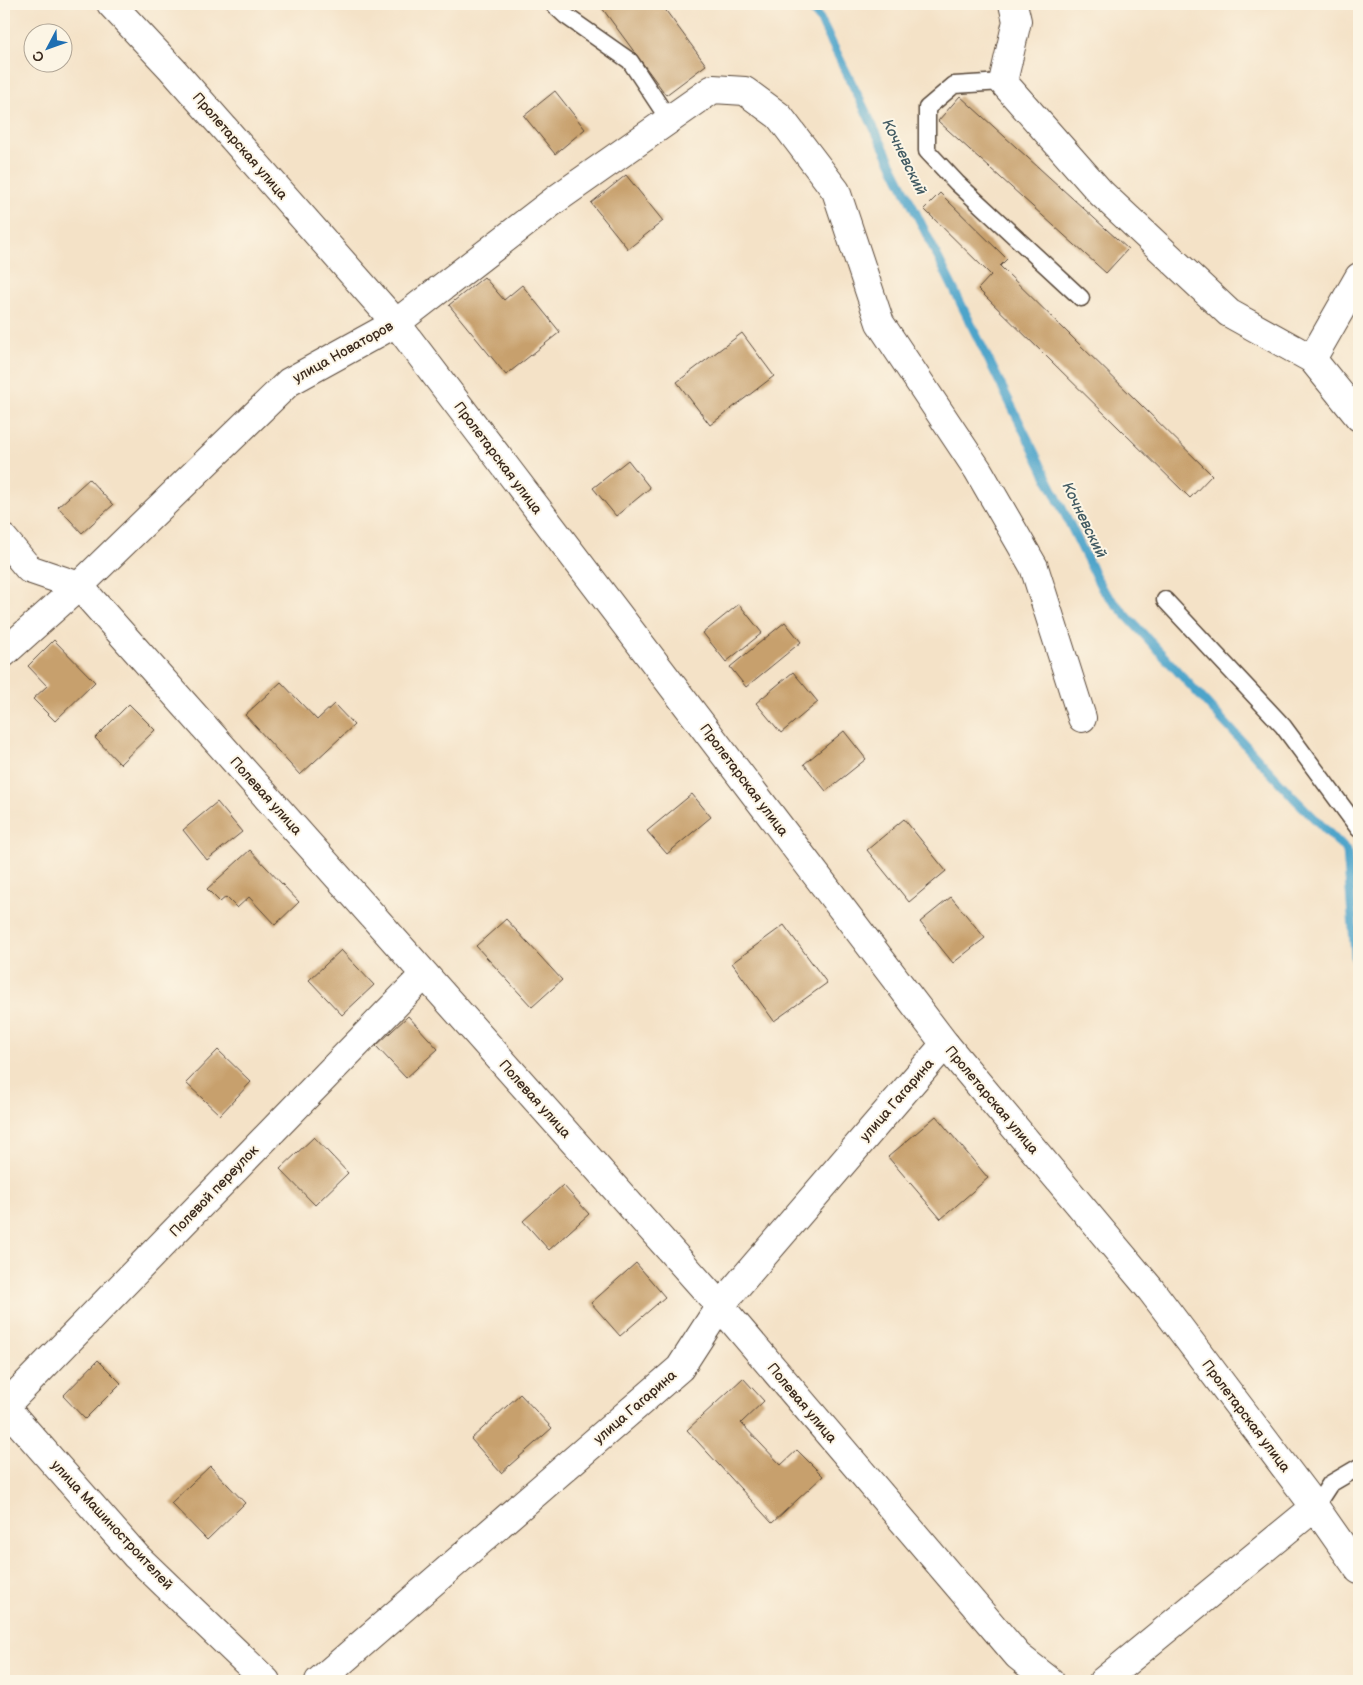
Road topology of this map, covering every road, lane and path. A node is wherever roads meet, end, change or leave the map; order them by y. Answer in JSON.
{"nodes":[{"id":1,"x":111,"y":4,"type":"edge"},
{"id":2,"x":553,"y":4,"type":"edge"},
{"id":3,"x":1013,"y":4,"type":"edge"},
{"id":4,"x":1003,"y":82,"type":"junction"},
{"id":5,"x":669,"y":120,"type":"junction"},
{"id":6,"x":1359,"y":277,"type":"edge"},
{"id":7,"x":1081,"y":298,"type":"dead end"},
{"id":8,"x":396,"y":323,"type":"junction"},
{"id":9,"x":1312,"y":359,"type":"junction"},
{"id":10,"x":1359,"y":417,"type":"edge"},
{"id":11,"x":4,"y":539,"type":"edge"},
{"id":12,"x":79,"y":586,"type":"junction"},
{"id":13,"x":1164,"y":600,"type":"dead end"},
{"id":14,"x":4,"y":653,"type":"edge"},
{"id":15,"x":1082,"y":718,"type":"dead end"},
{"id":16,"x":1359,"y":829,"type":"edge"},
{"id":17,"x":424,"y":975,"type":"junction"},
{"id":18,"x":945,"y":1044,"type":"junction"},
{"id":19,"x":720,"y":1306,"type":"junction"},
{"id":20,"x":4,"y":1406,"type":"edge"},
{"id":21,"x":1359,"y":1467,"type":"edge"},
{"id":22,"x":1314,"y":1507,"type":"junction"},
{"id":23,"x":1359,"y":1570,"type":"edge"},
{"id":24,"x":266,"y":1681,"type":"edge"},
{"id":25,"x":318,"y":1681,"type":"edge"},
{"id":26,"x":1050,"y":1681,"type":"edge"},
{"id":27,"x":1103,"y":1681,"type":"edge"}],
"edges":[{"from":1,"to":8,"type":"street","name":"Пролетарская улица"},
{"from":2,"to":5,"type":"lane"},
{"from":3,"to":4,"type":"street"},
{"from":4,"to":7,"type":"lane"},
{"from":4,"to":9,"type":"street"},
{"from":5,"to":8,"type":"street","name":"улица Новаторов"},
{"from":5,"to":15,"type":"street","name":"улица Новаторов"},
{"from":6,"to":9,"type":"street"},
{"from":8,"to":12,"type":"street","name":"улица Новаторов"},
{"from":8,"to":18,"type":"street","name":"Пролетарская улица"},
{"from":9,"to":10,"type":"street"},
{"from":11,"to":12,"type":"street","name":"Полевая улица"},
{"from":12,"to":14,"type":"street","name":"улица Новаторов"},
{"from":12,"to":17,"type":"street","name":"Полевая улица"},
{"from":13,"to":16,"type":"lane"},
{"from":17,"to":19,"type":"street","name":"Полевая улица"},
{"from":17,"to":20,"type":"street","name":"Полевой переулок"},
{"from":18,"to":19,"type":"street","name":"улица Гагарина"},
{"from":18,"to":22,"type":"street","name":"Пролетарская улица"},
{"from":19,"to":25,"type":"street","name":"улица Гагарина"},
{"from":19,"to":26,"type":"street","name":"Полевая улица"},
{"from":20,"to":24,"type":"street","name":"улица Машиностроителей"},
{"from":21,"to":22,"type":"lane"},
{"from":22,"to":23,"type":"street","name":"Пролетарская улица"},
{"from":22,"to":27,"type":"street"}]}
